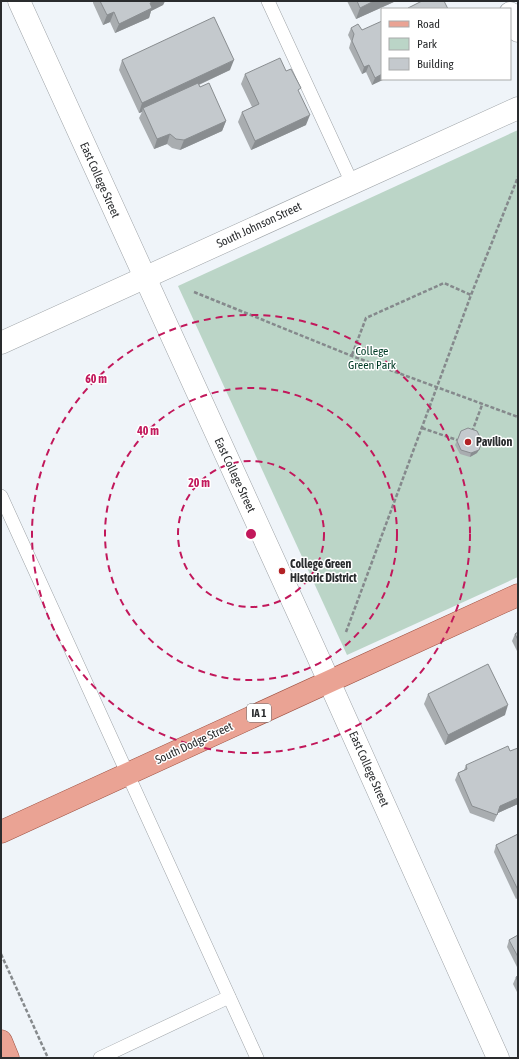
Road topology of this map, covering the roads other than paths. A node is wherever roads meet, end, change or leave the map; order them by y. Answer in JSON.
{"nodes":[{"id":1,"x":19,"y":1,"type":"edge"},
{"id":2,"x":268,"y":1,"type":"edge"},
{"id":3,"x":511,"y":15,"type":"edge"},
{"id":4,"x":518,"y":31,"type":"edge"},
{"id":5,"x":518,"y":108,"type":"edge"},
{"id":6,"x":352,"y":183,"type":"junction"},
{"id":7,"x":144,"y":278,"type":"junction"},
{"id":8,"x":1,"y":343,"type":"edge"},
{"id":9,"x":1,"y":496,"type":"edge"},
{"id":10,"x":518,"y":596,"type":"edge"},
{"id":11,"x":329,"y":681,"type":"junction"},
{"id":12,"x":128,"y":774,"type":"junction"},
{"id":13,"x":1,"y":832,"type":"edge"},
{"id":14,"x":229,"y":997,"type":"junction"},
{"id":15,"x":1,"y":1041,"type":"edge"},
{"id":16,"x":8,"y":1058,"type":"edge"},
{"id":17,"x":100,"y":1058,"type":"edge"},
{"id":18,"x":257,"y":1058,"type":"edge"},
{"id":19,"x":498,"y":1058,"type":"edge"}],
"edges":[{"from":1,"to":7,"type":"street","name":"East College Street"},
{"from":2,"to":6,"type":"lane"},
{"from":3,"to":4,"type":"street"},
{"from":5,"to":6,"type":"street","name":"South Johnson Street"},
{"from":6,"to":7,"type":"street","name":"South Johnson Street"},
{"from":7,"to":8,"type":"street","name":"South Johnson Street"},
{"from":7,"to":11,"type":"street","name":"East College Street"},
{"from":9,"to":12,"type":"lane"},
{"from":10,"to":11,"type":"main road","name":"South Dodge Street","number":"IA 1"},
{"from":11,"to":12,"type":"main road","name":"South Dodge Street","number":"IA 1"},
{"from":11,"to":19,"type":"street","name":"East College Street"},
{"from":12,"to":13,"type":"main road","name":"South Dodge Street","number":"IA 1"},
{"from":12,"to":14,"type":"lane"},
{"from":14,"to":17,"type":"lane"},
{"from":14,"to":18,"type":"lane"},
{"from":15,"to":16,"type":"main road"}]}
